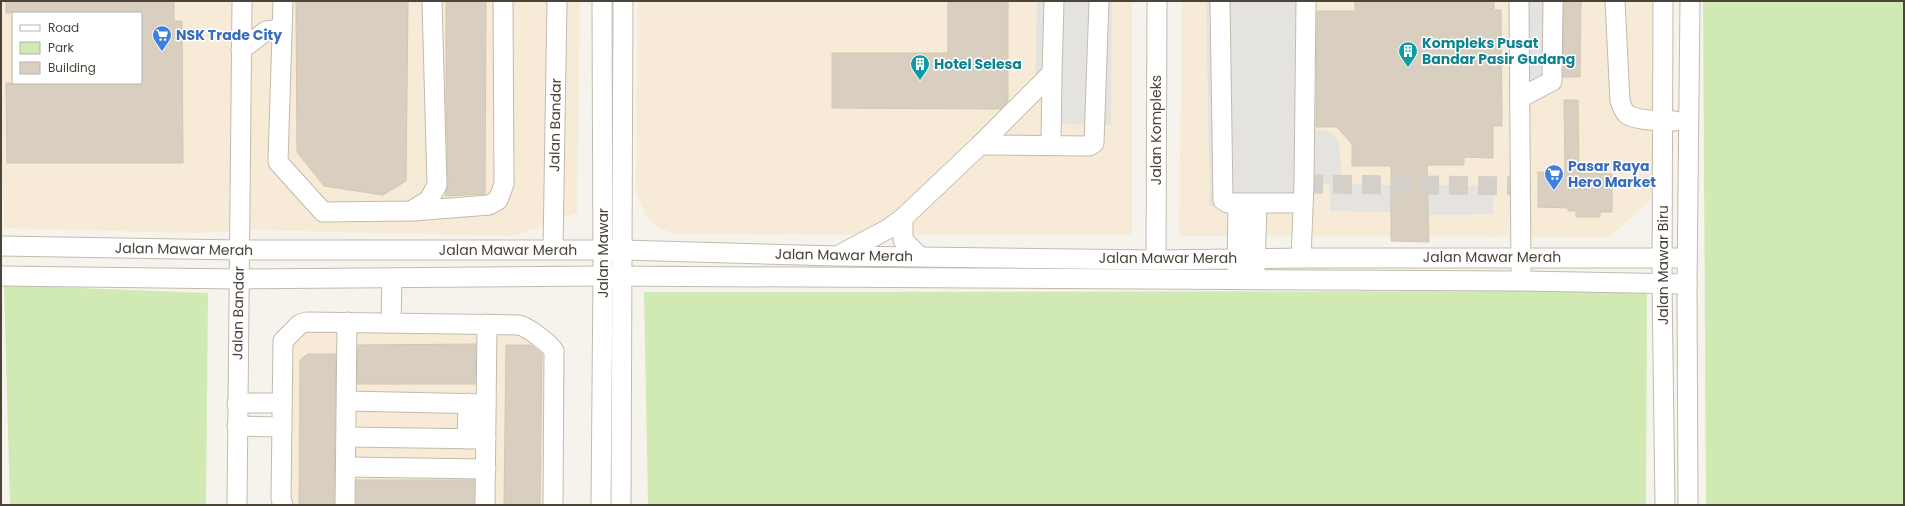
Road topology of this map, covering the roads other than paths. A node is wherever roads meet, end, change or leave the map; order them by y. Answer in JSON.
{"nodes":[{"id":1,"x":283,"y":1,"type":"edge"},
{"id":2,"x":432,"y":1,"type":"edge"},
{"id":3,"x":503,"y":1,"type":"edge"},
{"id":4,"x":557,"y":1,"type":"edge"},
{"id":5,"x":602,"y":1,"type":"edge"},
{"id":6,"x":623,"y":1,"type":"edge"},
{"id":7,"x":1054,"y":1,"type":"edge"},
{"id":8,"x":1099,"y":1,"type":"edge"},
{"id":9,"x":1157,"y":1,"type":"edge"},
{"id":10,"x":1220,"y":1,"type":"edge"},
{"id":11,"x":1306,"y":1,"type":"edge"},
{"id":12,"x":1519,"y":1,"type":"edge"},
{"id":13,"x":1553,"y":1,"type":"edge"},
{"id":14,"x":1615,"y":1,"type":"edge"},
{"id":15,"x":1663,"y":1,"type":"edge"},
{"id":16,"x":1690,"y":1,"type":"edge"},
{"id":17,"x":242,"y":10,"type":"edge"},
{"id":18,"x":274,"y":30,"type":"junction"},
{"id":19,"x":241,"y":50,"type":"junction"},
{"id":20,"x":1052,"y":73,"type":"junction"},
{"id":21,"x":1520,"y":98,"type":"junction"},
{"id":22,"x":1664,"y":121,"type":"junction"},
{"id":23,"x":1689,"y":122,"type":"junction"},
{"id":24,"x":980,"y":146,"type":"junction"},
{"id":25,"x":1051,"y":146,"type":"junction"},
{"id":26,"x":1238,"y":203,"type":"junction"},
{"id":27,"x":1257,"y":203,"type":"junction"},
{"id":28,"x":1303,"y":203,"type":"junction"},
{"id":29,"x":411,"y":211,"type":"junction"},
{"id":30,"x":903,"y":218,"type":"junction"},
{"id":31,"x":1,"y":246,"type":"edge"},
{"id":32,"x":553,"y":249,"type":"junction"},
{"id":33,"x":239,"y":250,"type":"junction"},
{"id":34,"x":603,"y":250,"type":"junction"},
{"id":35,"x":622,"y":250,"type":"junction"},
{"id":36,"x":837,"y":256,"type":"junction"},
{"id":37,"x":919,"y":256,"type":"junction"},
{"id":38,"x":1520,"y":257,"type":"junction"},
{"id":39,"x":1662,"y":257,"type":"junction"},
{"id":40,"x":1246,"y":258,"type":"junction"},
{"id":41,"x":1301,"y":258,"type":"junction"},
{"id":42,"x":1687,"y":258,"type":"junction"},
{"id":43,"x":1156,"y":260,"type":"junction"},
{"id":44,"x":1,"y":276,"type":"edge"},
{"id":45,"x":603,"y":276,"type":"junction"},
{"id":46,"x":622,"y":277,"type":"junction"},
{"id":47,"x":239,"y":278,"type":"junction"},
{"id":48,"x":392,"y":278,"type":"junction"},
{"id":49,"x":1246,"y":280,"type":"junction"},
{"id":50,"x":1521,"y":281,"type":"junction"},
{"id":51,"x":1662,"y":283,"type":"junction"},
{"id":52,"x":1687,"y":284,"type":"junction"},
{"id":53,"x":347,"y":322,"type":"junction"},
{"id":54,"x":391,"y":323,"type":"junction"},
{"id":55,"x":487,"y":324,"type":"junction"},
{"id":56,"x":353,"y":402,"type":"junction"},
{"id":57,"x":237,"y":403,"type":"junction"},
{"id":58,"x":282,"y":403,"type":"junction"},
{"id":59,"x":468,"y":403,"type":"junction"},
{"id":60,"x":486,"y":404,"type":"junction"},
{"id":61,"x":237,"y":426,"type":"junction"},
{"id":62,"x":282,"y":427,"type":"junction"},
{"id":63,"x":353,"y":437,"type":"junction"},
{"id":64,"x":467,"y":438,"type":"junction"},
{"id":65,"x":486,"y":439,"type":"junction"},
{"id":66,"x":346,"y":467,"type":"junction"},
{"id":67,"x":486,"y":469,"type":"junction"},
{"id":68,"x":237,"y":505,"type":"edge"},
{"id":69,"x":283,"y":505,"type":"edge"},
{"id":70,"x":346,"y":505,"type":"edge"},
{"id":71,"x":485,"y":505,"type":"edge"},
{"id":72,"x":553,"y":505,"type":"edge"},
{"id":73,"x":602,"y":505,"type":"edge"},
{"id":74,"x":621,"y":505,"type":"edge"},
{"id":75,"x":1665,"y":505,"type":"edge"},
{"id":76,"x":1688,"y":505,"type":"edge"}],
"edges":[{"from":1,"to":18,"type":"street"},
{"from":2,"to":29,"type":"street"},
{"from":3,"to":29,"type":"street"},
{"from":4,"to":32,"type":"street","name":"Jalan Bandar"},
{"from":5,"to":34,"type":"street","name":"Jalan Mawar"},
{"from":6,"to":35,"type":"street","name":"Jalan Mawar"},
{"from":7,"to":20,"type":"street"},
{"from":8,"to":25,"type":"street"},
{"from":9,"to":43,"type":"street","name":"Jalan Kompleks"},
{"from":10,"to":26,"type":"street"},
{"from":11,"to":28,"type":"street"},
{"from":12,"to":21,"type":"street"},
{"from":13,"to":21,"type":"street"},
{"from":14,"to":22,"type":"street"},
{"from":15,"to":22,"type":"street","name":"Jalan Mawar Biru"},
{"from":16,"to":23,"type":"street","name":"Jalan Mawar Biru"},
{"from":17,"to":18,"type":"street"},
{"from":17,"to":19,"type":"street","name":"Jalan Bandar"},
{"from":18,"to":19,"type":"street"},
{"from":18,"to":29,"type":"street"},
{"from":19,"to":33,"type":"street","name":"Jalan Bandar"},
{"from":20,"to":24,"type":"street"},
{"from":20,"to":25,"type":"street"},
{"from":21,"to":38,"type":"street"},
{"from":22,"to":23,"type":"street"},
{"from":22,"to":39,"type":"street","name":"Jalan Mawar Biru"},
{"from":23,"to":42,"type":"street","name":"Jalan Mawar Biru"},
{"from":24,"to":25,"type":"street"},
{"from":24,"to":30,"type":"street"},
{"from":26,"to":27,"type":"street"},
{"from":26,"to":40,"type":"street"},
{"from":27,"to":28,"type":"street"},
{"from":27,"to":40,"type":"street"},
{"from":28,"to":41,"type":"street"},
{"from":30,"to":36,"type":"street"},
{"from":30,"to":37,"type":"street"},
{"from":31,"to":33,"type":"street","name":"Jalan Mawar Merah"},
{"from":32,"to":33,"type":"street","name":"Jalan Mawar Merah"},
{"from":32,"to":34,"type":"street","name":"Jalan Mawar Merah"},
{"from":33,"to":47,"type":"street","name":"Jalan Bandar"},
{"from":34,"to":35,"type":"street","name":"Jalan Mawar Merah"},
{"from":34,"to":45,"type":"street","name":"Jalan Mawar"},
{"from":35,"to":36,"type":"street","name":"Jalan Mawar Merah"},
{"from":35,"to":46,"type":"street","name":"Jalan Mawar"},
{"from":36,"to":37,"type":"street","name":"Jalan Mawar Merah"},
{"from":37,"to":43,"type":"street","name":"Jalan Mawar Merah"},
{"from":38,"to":39,"type":"street","name":"Jalan Mawar Merah"},
{"from":38,"to":41,"type":"street","name":"Jalan Mawar Merah"},
{"from":38,"to":50,"type":"street"},
{"from":39,"to":42,"type":"street","name":"Jalan Mawar Merah"},
{"from":39,"to":51,"type":"street","name":"Jalan Mawar Biru"},
{"from":40,"to":41,"type":"street","name":"Jalan Mawar Merah"},
{"from":40,"to":43,"type":"street","name":"Jalan Mawar Merah"},
{"from":40,"to":49,"type":"street"},
{"from":42,"to":52,"type":"street","name":"Jalan Mawar Biru"},
{"from":44,"to":47,"type":"street","name":"Jalan Mawar Merah"},
{"from":45,"to":46,"type":"street","name":"Jalan Mawar Merah"},
{"from":45,"to":48,"type":"street","name":"Jalan Mawar Merah"},
{"from":45,"to":73,"type":"street","name":"Jalan Mawar"},
{"from":46,"to":49,"type":"street","name":"Jalan Mawar Merah"},
{"from":46,"to":74,"type":"street","name":"Jalan Mawar"},
{"from":47,"to":48,"type":"street","name":"Jalan Mawar Merah"},
{"from":47,"to":57,"type":"street","name":"Jalan Bandar"},
{"from":48,"to":54,"type":"street"},
{"from":49,"to":50,"type":"street","name":"Jalan Mawar Merah"},
{"from":50,"to":51,"type":"street","name":"Jalan Mawar Merah"},
{"from":51,"to":52,"type":"street","name":"Jalan Mawar Merah"},
{"from":51,"to":75,"type":"street","name":"Jalan Mawar Biru"},
{"from":52,"to":76,"type":"street","name":"Jalan Mawar Biru"},
{"from":53,"to":54,"type":"street"},
{"from":53,"to":56,"type":"street"},
{"from":53,"to":58,"type":"street"},
{"from":54,"to":55,"type":"street"},
{"from":55,"to":60,"type":"street"},
{"from":55,"to":72,"type":"street"},
{"from":56,"to":59,"type":"street"},
{"from":56,"to":63,"type":"street"},
{"from":57,"to":58,"type":"street"},
{"from":57,"to":61,"type":"street","name":"Jalan Bandar"},
{"from":58,"to":62,"type":"street"},
{"from":59,"to":60,"type":"street"},
{"from":59,"to":64,"type":"street"},
{"from":60,"to":65,"type":"street"},
{"from":61,"to":62,"type":"street"},
{"from":61,"to":68,"type":"street","name":"Jalan Bandar"},
{"from":62,"to":69,"type":"street"},
{"from":63,"to":64,"type":"street"},
{"from":63,"to":66,"type":"street"},
{"from":64,"to":65,"type":"street"},
{"from":65,"to":67,"type":"street"},
{"from":66,"to":67,"type":"street"},
{"from":66,"to":70,"type":"street"},
{"from":67,"to":71,"type":"street"}]}
